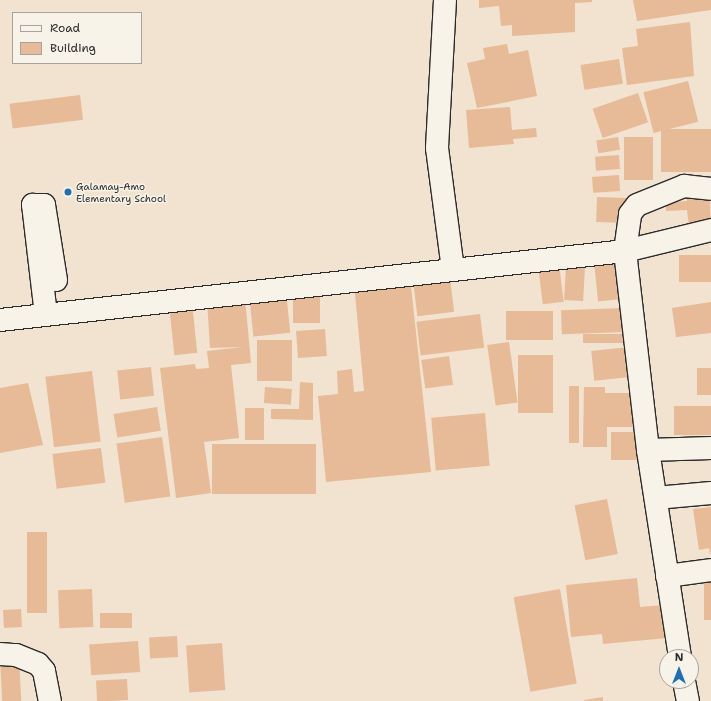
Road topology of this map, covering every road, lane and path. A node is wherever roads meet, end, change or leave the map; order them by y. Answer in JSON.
{"nodes":[{"id":1,"x":445,"y":0,"type":"edge"},
{"id":2,"x":711,"y":189,"type":"edge"},
{"id":3,"x":711,"y":230,"type":"edge"},
{"id":4,"x":625,"y":251,"type":"junction"},
{"id":5,"x":453,"y":269,"type":"junction"},
{"id":6,"x":56,"y":280,"type":"dead end"},
{"id":7,"x":46,"y":315,"type":"junction"},
{"id":8,"x":0,"y":320,"type":"edge"},
{"id":9,"x":711,"y":448,"type":"edge"},
{"id":10,"x":648,"y":450,"type":"junction"},
{"id":11,"x":711,"y":493,"type":"edge"},
{"id":12,"x":656,"y":498,"type":"junction"},
{"id":13,"x":711,"y":570,"type":"edge"},
{"id":14,"x":667,"y":576,"type":"junction"},
{"id":15,"x":679,"y":649,"type":"edge"},
{"id":16,"x":0,"y":654,"type":"edge"},
{"id":17,"x":686,"y":689,"type":"edge"},
{"id":18,"x":50,"y":701,"type":"edge"},
{"id":19,"x":688,"y":701,"type":"edge"}],
"edges":[{"from":1,"to":5,"type":"street"},
{"from":2,"to":4,"type":"street"},
{"from":3,"to":4,"type":"street"},
{"from":4,"to":5,"type":"street"},
{"from":4,"to":10,"type":"street"},
{"from":5,"to":7,"type":"street"},
{"from":6,"to":7,"type":"street"},
{"from":7,"to":8,"type":"street"},
{"from":9,"to":10,"type":"street"},
{"from":10,"to":12,"type":"street"},
{"from":11,"to":12,"type":"street"},
{"from":12,"to":14,"type":"street"},
{"from":13,"to":14,"type":"street"},
{"from":14,"to":15,"type":"street"},
{"from":16,"to":18,"type":"street"},
{"from":17,"to":19,"type":"street"}]}
